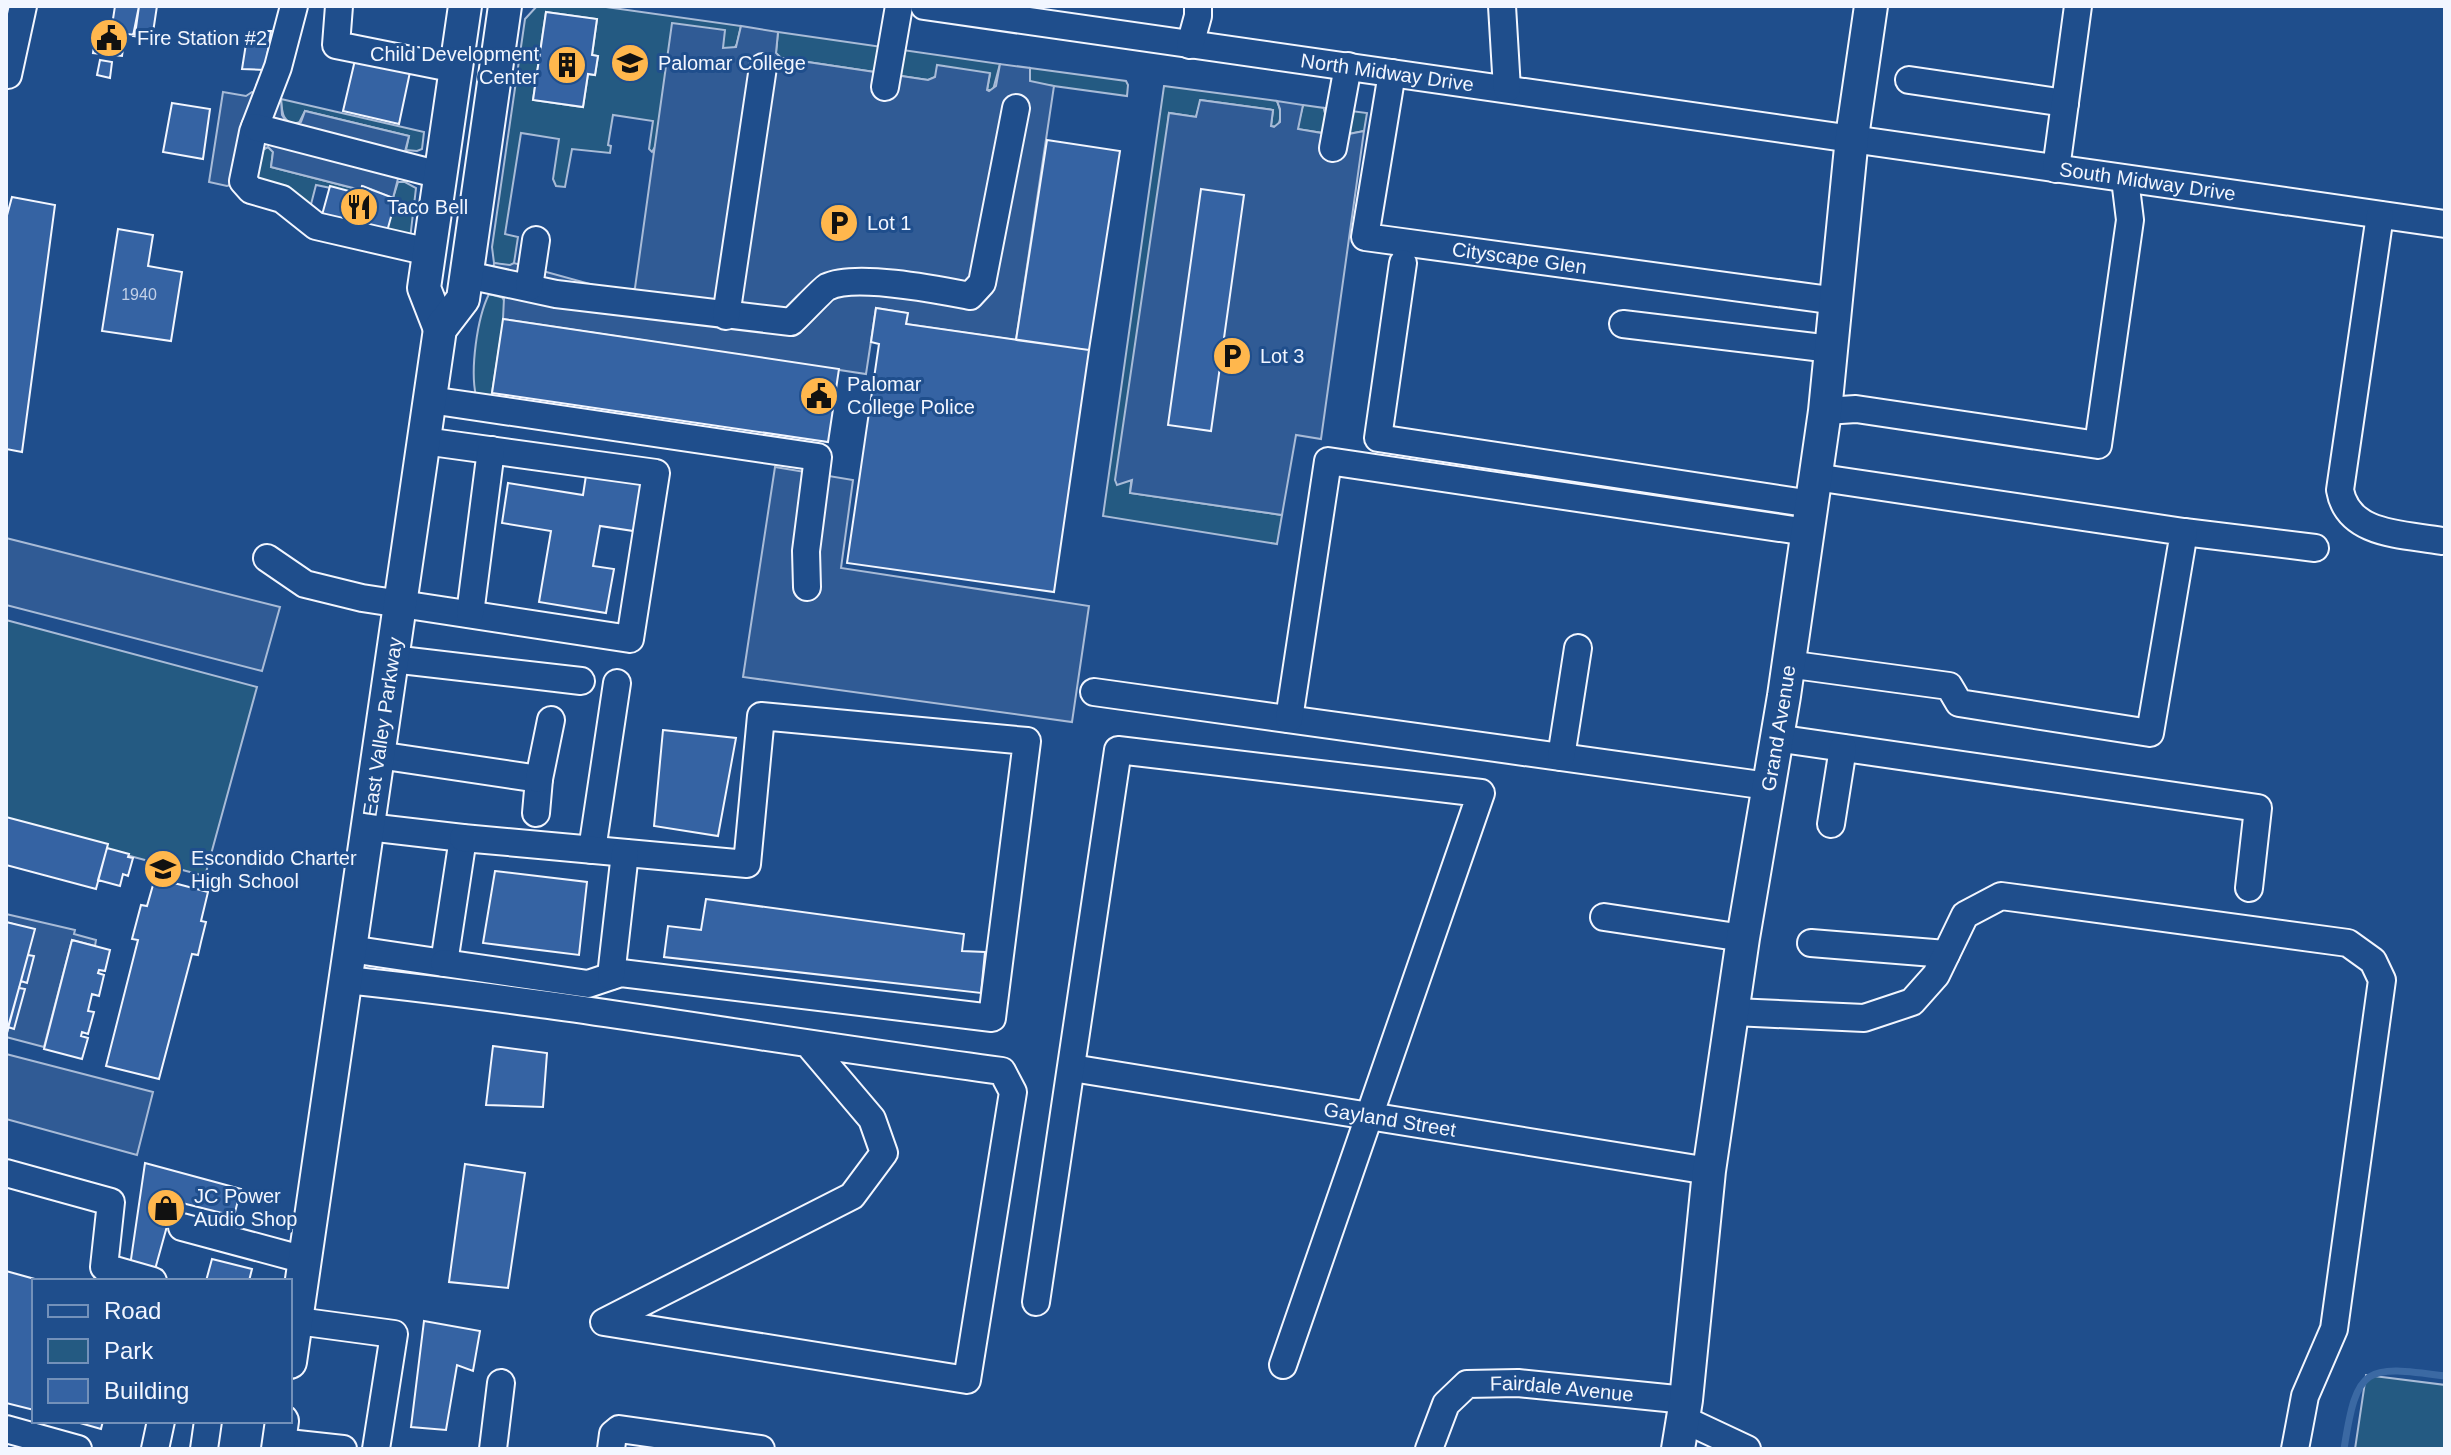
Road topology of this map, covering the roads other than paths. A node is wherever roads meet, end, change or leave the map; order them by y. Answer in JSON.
{"nodes":[{"id":1,"x":23,"y":6,"type":"edge"},
{"id":2,"x":294,"y":6,"type":"edge"},
{"id":3,"x":339,"y":6,"type":"edge"},
{"id":4,"x":465,"y":6,"type":"edge"},
{"id":5,"x":505,"y":6,"type":"edge"},
{"id":6,"x":899,"y":6,"type":"edge"},
{"id":7,"x":924,"y":6,"type":"edge"},
{"id":8,"x":1198,"y":6,"type":"edge"},
{"id":9,"x":1502,"y":6,"type":"edge"},
{"id":10,"x":1871,"y":6,"type":"edge"},
{"id":11,"x":2078,"y":6,"type":"edge"},
{"id":12,"x":1053,"y":15,"type":"edge"},
{"id":13,"x":1081,"y":17,"type":"edge"},
{"id":14,"x":1190,"y":45,"type":"junction"},
{"id":15,"x":1348,"y":66,"type":"junction"},
{"id":16,"x":763,"y":67,"type":"dead end"},
{"id":17,"x":456,"y":69,"type":"junction"},
{"id":18,"x":1392,"y":73,"type":"junction"},
{"id":19,"x":8,"y":75,"type":"dead end"},
{"id":20,"x":1909,"y":80,"type":"dead end"},
{"id":21,"x":885,"y":87,"type":"dead end"},
{"id":22,"x":1507,"y":89,"type":"junction"},
{"id":23,"x":2065,"y":103,"type":"junction"},
{"id":24,"x":1016,"y":108,"type":"dead end"},
{"id":25,"x":255,"y":127,"type":"junction"},
{"id":26,"x":1852,"y":137,"type":"junction"},
{"id":27,"x":1333,"y":148,"type":"dead end"},
{"id":28,"x":2056,"y":169,"type":"junction"},
{"id":29,"x":440,"y":175,"type":"junction"},
{"id":30,"x":2125,"y":179,"type":"junction"},
{"id":31,"x":2380,"y":215,"type":"junction"},
{"id":32,"x":2445,"y":224,"type":"edge"},
{"id":33,"x":536,"y":240,"type":"dead end"},
{"id":34,"x":429,"y":252,"type":"junction"},
{"id":35,"x":1403,"y":263,"type":"dead end"},
{"id":36,"x":467,"y":275,"type":"junction"},
{"id":37,"x":529,"y":287,"type":"junction"},
{"id":38,"x":1837,"y":301,"type":"junction"},
{"id":39,"x":726,"y":316,"type":"junction"},
{"id":40,"x":1623,"y":324,"type":"dead end"},
{"id":41,"x":440,"y":329,"type":"junction"},
{"id":42,"x":1831,"y":349,"type":"junction"},
{"id":43,"x":430,"y":400,"type":"junction"},
{"id":44,"x":1825,"y":411,"type":"junction"},
{"id":45,"x":424,"y":441,"type":"junction"},
{"id":46,"x":491,"y":450,"type":"junction"},
{"id":47,"x":1811,"y":504,"type":"junction"},
{"id":48,"x":2184,"y":532,"type":"junction"},
{"id":49,"x":2442,"y":541,"type":"dead end"},
{"id":50,"x":2315,"y":548,"type":"dead end"},
{"id":51,"x":267,"y":558,"type":"dead end"},
{"id":52,"x":807,"y":587,"type":"dead end"},
{"id":53,"x":400,"y":605,"type":"junction"},
{"id":54,"x":470,"y":614,"type":"junction"},
{"id":55,"x":1578,"y":648,"type":"dead end"},
{"id":56,"x":392,"y":659,"type":"junction"},
{"id":57,"x":1787,"y":664,"type":"junction"},
{"id":58,"x":581,"y":681,"type":"dead end"},
{"id":59,"x":617,"y":683,"type":"dead end"},
{"id":60,"x":1094,"y":692,"type":"dead end"},
{"id":61,"x":1289,"y":719,"type":"junction"},
{"id":62,"x":551,"y":720,"type":"dead end"},
{"id":63,"x":1776,"y":738,"type":"junction"},
{"id":64,"x":1843,"y":748,"type":"junction"},
{"id":65,"x":378,"y":755,"type":"junction"},
{"id":66,"x":1561,"y":757,"type":"junction"},
{"id":67,"x":539,"y":779,"type":"junction"},
{"id":68,"x":1768,"y":786,"type":"junction"},
{"id":69,"x":536,"y":813,"type":"dead end"},
{"id":70,"x":1831,"y":824,"type":"dead end"},
{"id":71,"x":368,"y":827,"type":"junction"},
{"id":72,"x":463,"y":838,"type":"junction"},
{"id":73,"x":592,"y":850,"type":"junction"},
{"id":74,"x":625,"y":853,"type":"junction"},
{"id":75,"x":2249,"y":888,"type":"dead end"},
{"id":76,"x":1604,"y":917,"type":"dead end"},
{"id":77,"x":1743,"y":938,"type":"junction"},
{"id":78,"x":1811,"y":943,"type":"dead end"},
{"id":79,"x":1946,"y":954,"type":"junction"},
{"id":80,"x":444,"y":963,"type":"junction"},
{"id":81,"x":348,"y":965,"type":"junction"},
{"id":82,"x":611,"y":976,"type":"junction"},
{"id":83,"x":1734,"y":1012,"type":"junction"},
{"id":84,"x":810,"y":1046,"type":"junction"},
{"id":85,"x":1072,"y":1068,"type":"junction"},
{"id":86,"x":1371,"y":1115,"type":"junction"},
{"id":87,"x":1709,"y":1171,"type":"junction"},
{"id":88,"x":6,"y":1173,"type":"edge"},
{"id":89,"x":182,"y":1227,"type":"dead end"},
{"id":90,"x":305,"y":1260,"type":"junction"},
{"id":91,"x":146,"y":1279,"type":"edge"},
{"id":92,"x":1036,"y":1302,"type":"dead end"},
{"id":93,"x":293,"y":1321,"type":"edge"},
{"id":94,"x":1283,"y":1365,"type":"dead end"},
{"id":95,"x":501,"y":1383,"type":"dead end"},
{"id":96,"x":161,"y":1423,"type":"edge"},
{"id":97,"x":208,"y":1423,"type":"edge"},
{"id":98,"x":1682,"y":1423,"type":"edge"},
{"id":99,"x":6,"y":1429,"type":"edge"},
{"id":100,"x":279,"y":1437,"type":"edge"},
{"id":101,"x":615,"y":1439,"type":"edge"},
{"id":102,"x":78,"y":1449,"type":"edge"},
{"id":103,"x":155,"y":1449,"type":"edge"},
{"id":104,"x":204,"y":1449,"type":"edge"},
{"id":105,"x":343,"y":1449,"type":"edge"},
{"id":106,"x":376,"y":1449,"type":"edge"},
{"id":107,"x":493,"y":1449,"type":"edge"},
{"id":108,"x":761,"y":1449,"type":"edge"},
{"id":109,"x":1429,"y":1449,"type":"edge"},
{"id":110,"x":1747,"y":1449,"type":"edge"},
{"id":111,"x":2295,"y":1449,"type":"edge"}],
"edges":[{"from":1,"to":19,"type":"street"},
{"from":2,"to":25,"type":"street"},
{"from":3,"to":17,"type":"street"},
{"from":4,"to":17,"type":"main road","name":"East Valley Parkway"},
{"from":5,"to":36,"type":"main road","name":"East Valley Parkway"},
{"from":6,"to":21,"type":"street"},
{"from":7,"to":12,"type":"street","name":"North Midway Drive"},
{"from":8,"to":14,"type":"street"},
{"from":9,"to":22,"type":"street"},
{"from":10,"to":26,"type":"main road","name":"Grand Avenue"},
{"from":11,"to":23,"type":"street"},
{"from":12,"to":13,"type":"street","name":"North Midway Drive"},
{"from":13,"to":14,"type":"street","name":"North Midway Drive"},
{"from":14,"to":15,"type":"street","name":"North Midway Drive"},
{"from":15,"to":18,"type":"street","name":"North Midway Drive"},
{"from":15,"to":27,"type":"street"},
{"from":16,"to":39,"type":"street"},
{"from":17,"to":29,"type":"main road","name":"East Valley Parkway"},
{"from":18,"to":22,"type":"street","name":"North Midway Drive"},
{"from":18,"to":38,"type":"street","name":"Cityscape Glen"},
{"from":20,"to":23,"type":"street"},
{"from":22,"to":26,"type":"street","name":"North Midway Drive"},
{"from":23,"to":28,"type":"street"},
{"from":24,"to":39,"type":"street"},
{"from":25,"to":29,"type":"street"},
{"from":25,"to":34,"type":"street"},
{"from":26,"to":28,"type":"street","name":"South Midway Drive"},
{"from":26,"to":38,"type":"main road","name":"Grand Avenue"},
{"from":28,"to":30,"type":"street","name":"South Midway Drive"},
{"from":29,"to":34,"type":"main road","name":"East Valley Parkway"},
{"from":30,"to":31,"type":"street","name":"South Midway Drive"},
{"from":30,"to":44,"type":"street"},
{"from":31,"to":32,"type":"street","name":"South Midway Drive"},
{"from":31,"to":49,"type":"street"},
{"from":33,"to":37,"type":"street"},
{"from":34,"to":41,"type":"main road","name":"East Valley Parkway"},
{"from":35,"to":47,"type":"street"},
{"from":36,"to":37,"type":"street"},
{"from":36,"to":41,"type":"main road","name":"East Valley Parkway"},
{"from":37,"to":39,"type":"street"},
{"from":38,"to":42,"type":"main road","name":"Grand Avenue"},
{"from":40,"to":42,"type":"street"},
{"from":41,"to":43,"type":"main road","name":"East Valley Parkway"},
{"from":42,"to":44,"type":"main road","name":"Grand Avenue"},
{"from":43,"to":45,"type":"main road","name":"East Valley Parkway"},
{"from":43,"to":52,"type":"street"},
{"from":44,"to":47,"type":"main road","name":"Grand Avenue"},
{"from":45,"to":46,"type":"street"},
{"from":45,"to":53,"type":"main road","name":"East Valley Parkway"},
{"from":46,"to":54,"type":"street"},
{"from":46,"to":54,"type":"street"},
{"from":47,"to":48,"type":"street"},
{"from":47,"to":57,"type":"main road","name":"Grand Avenue"},
{"from":47,"to":61,"type":"street"},
{"from":48,"to":50,"type":"street"},
{"from":48,"to":57,"type":"street"},
{"from":51,"to":53,"type":"street"},
{"from":53,"to":54,"type":"street"},
{"from":53,"to":56,"type":"main road","name":"East Valley Parkway"},
{"from":55,"to":66,"type":"street"},
{"from":56,"to":58,"type":"street"},
{"from":56,"to":65,"type":"main road","name":"East Valley Parkway"},
{"from":57,"to":63,"type":"main road","name":"Grand Avenue"},
{"from":59,"to":73,"type":"street"},
{"from":60,"to":61,"type":"street"},
{"from":61,"to":66,"type":"street"},
{"from":62,"to":67,"type":"street"},
{"from":63,"to":64,"type":"street"},
{"from":63,"to":68,"type":"main road","name":"Grand Avenue"},
{"from":64,"to":70,"type":"street"},
{"from":64,"to":75,"type":"street"},
{"from":65,"to":67,"type":"street"},
{"from":65,"to":71,"type":"main road","name":"East Valley Parkway"},
{"from":66,"to":68,"type":"street"},
{"from":67,"to":69,"type":"street"},
{"from":68,"to":77,"type":"main road","name":"Grand Avenue"},
{"from":71,"to":72,"type":"street"},
{"from":71,"to":81,"type":"main road","name":"East Valley Parkway"},
{"from":72,"to":73,"type":"street"},
{"from":72,"to":80,"type":"street"},
{"from":73,"to":74,"type":"street"},
{"from":74,"to":82,"type":"street"},
{"from":74,"to":82,"type":"street"},
{"from":76,"to":77,"type":"street"},
{"from":77,"to":83,"type":"main road","name":"Grand Avenue"},
{"from":78,"to":79,"type":"street"},
{"from":79,"to":83,"type":"street"},
{"from":79,"to":111,"type":"street"},
{"from":80,"to":81,"type":"street"},
{"from":80,"to":82,"type":"street"},
{"from":81,"to":84,"type":"street"},
{"from":81,"to":90,"type":"main road","name":"East Valley Parkway"},
{"from":83,"to":87,"type":"main road","name":"Grand Avenue"},
{"from":84,"to":84,"type":"street"},
{"from":85,"to":86,"type":"street","name":"Gayland Street"},
{"from":85,"to":86,"type":"street"},
{"from":85,"to":92,"type":"street"},
{"from":86,"to":87,"type":"street","name":"Gayland Street"},
{"from":86,"to":94,"type":"street"},
{"from":87,"to":98,"type":"main road","name":"Grand Avenue"},
{"from":88,"to":91,"type":"street"},
{"from":89,"to":90,"type":"street"},
{"from":90,"to":93,"type":"main road","name":"East Valley Parkway"},
{"from":93,"to":106,"type":"street"},
{"from":95,"to":107,"type":"street"},
{"from":96,"to":103,"type":"street"},
{"from":97,"to":104,"type":"street"},
{"from":98,"to":109,"type":"street","name":"Fairdale Avenue"},
{"from":98,"to":110,"type":"street","name":"Fairdale Avenue"},
{"from":99,"to":102,"type":"street"},
{"from":100,"to":105,"type":"street"},
{"from":101,"to":108,"type":"street"}]}
